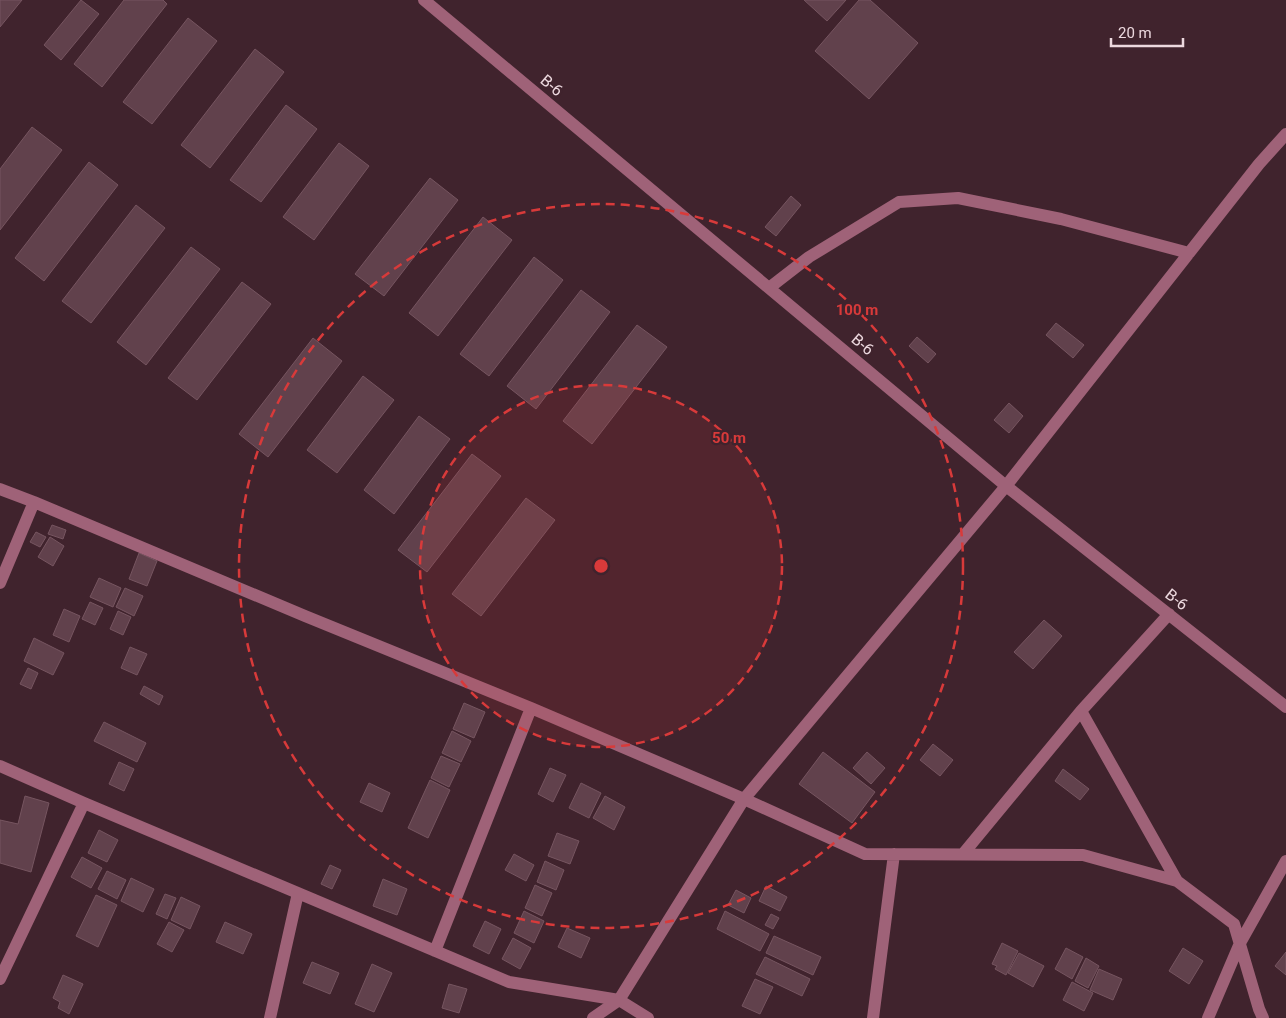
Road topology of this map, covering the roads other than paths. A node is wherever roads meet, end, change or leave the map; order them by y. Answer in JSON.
{"nodes":[{"id":1,"x":424,"y":0,"type":"edge"},
{"id":2,"x":1284,"y":140,"type":"edge"},
{"id":3,"x":1189,"y":253,"type":"junction"},
{"id":4,"x":769,"y":288,"type":"junction"},
{"id":5,"x":1006,"y":486,"type":"junction"},
{"id":6,"x":0,"y":489,"type":"edge"},
{"id":7,"x":34,"y":502,"type":"junction"},
{"id":8,"x":0,"y":582,"type":"edge"},
{"id":9,"x":1169,"y":614,"type":"junction"},
{"id":10,"x":1286,"y":707,"type":"edge"},
{"id":11,"x":531,"y":708,"type":"junction"},
{"id":12,"x":1081,"y":711,"type":"junction"},
{"id":13,"x":0,"y":766,"type":"edge"},
{"id":14,"x":744,"y":799,"type":"junction"},
{"id":15,"x":84,"y":803,"type":"junction"},
{"id":16,"x":894,"y":854,"type":"junction"},
{"id":17,"x":963,"y":854,"type":"junction"},
{"id":18,"x":1286,"y":861,"type":"edge"},
{"id":19,"x":1177,"y":881,"type":"junction"},
{"id":20,"x":298,"y":893,"type":"junction"},
{"id":21,"x":1240,"y":943,"type":"junction"},
{"id":22,"x":435,"y":951,"type":"junction"},
{"id":23,"x":0,"y":979,"type":"edge"},
{"id":24,"x":619,"y":1000,"type":"junction"},
{"id":25,"x":270,"y":1018,"type":"edge"},
{"id":26,"x":593,"y":1018,"type":"edge"},
{"id":27,"x":648,"y":1018,"type":"edge"},
{"id":28,"x":873,"y":1018,"type":"edge"},
{"id":29,"x":1208,"y":1018,"type":"edge"},
{"id":30,"x":1263,"y":1018,"type":"edge"}],
"edges":[{"from":1,"to":4,"type":"street","name":"B-6"},
{"from":2,"to":3,"type":"street"},
{"from":3,"to":4,"type":"street"},
{"from":3,"to":5,"type":"street"},
{"from":4,"to":5,"type":"street","name":"B-6"},
{"from":5,"to":9,"type":"street","name":"B-6"},
{"from":5,"to":14,"type":"street"},
{"from":6,"to":7,"type":"street"},
{"from":7,"to":8,"type":"street"},
{"from":7,"to":11,"type":"street"},
{"from":9,"to":10,"type":"street","name":"B-6"},
{"from":9,"to":12,"type":"street"},
{"from":11,"to":14,"type":"street"},
{"from":11,"to":22,"type":"street"},
{"from":12,"to":17,"type":"street"},
{"from":12,"to":19,"type":"street"},
{"from":13,"to":15,"type":"street"},
{"from":14,"to":16,"type":"street"},
{"from":14,"to":24,"type":"street"},
{"from":15,"to":20,"type":"street"},
{"from":15,"to":23,"type":"street"},
{"from":16,"to":17,"type":"street"},
{"from":16,"to":28,"type":"street"},
{"from":17,"to":19,"type":"street"},
{"from":18,"to":21,"type":"street"},
{"from":19,"to":21,"type":"street"},
{"from":20,"to":22,"type":"street"},
{"from":20,"to":25,"type":"street"},
{"from":21,"to":29,"type":"street"},
{"from":21,"to":30,"type":"street"},
{"from":22,"to":24,"type":"street"},
{"from":24,"to":26,"type":"street"},
{"from":24,"to":27,"type":"street"}]}
